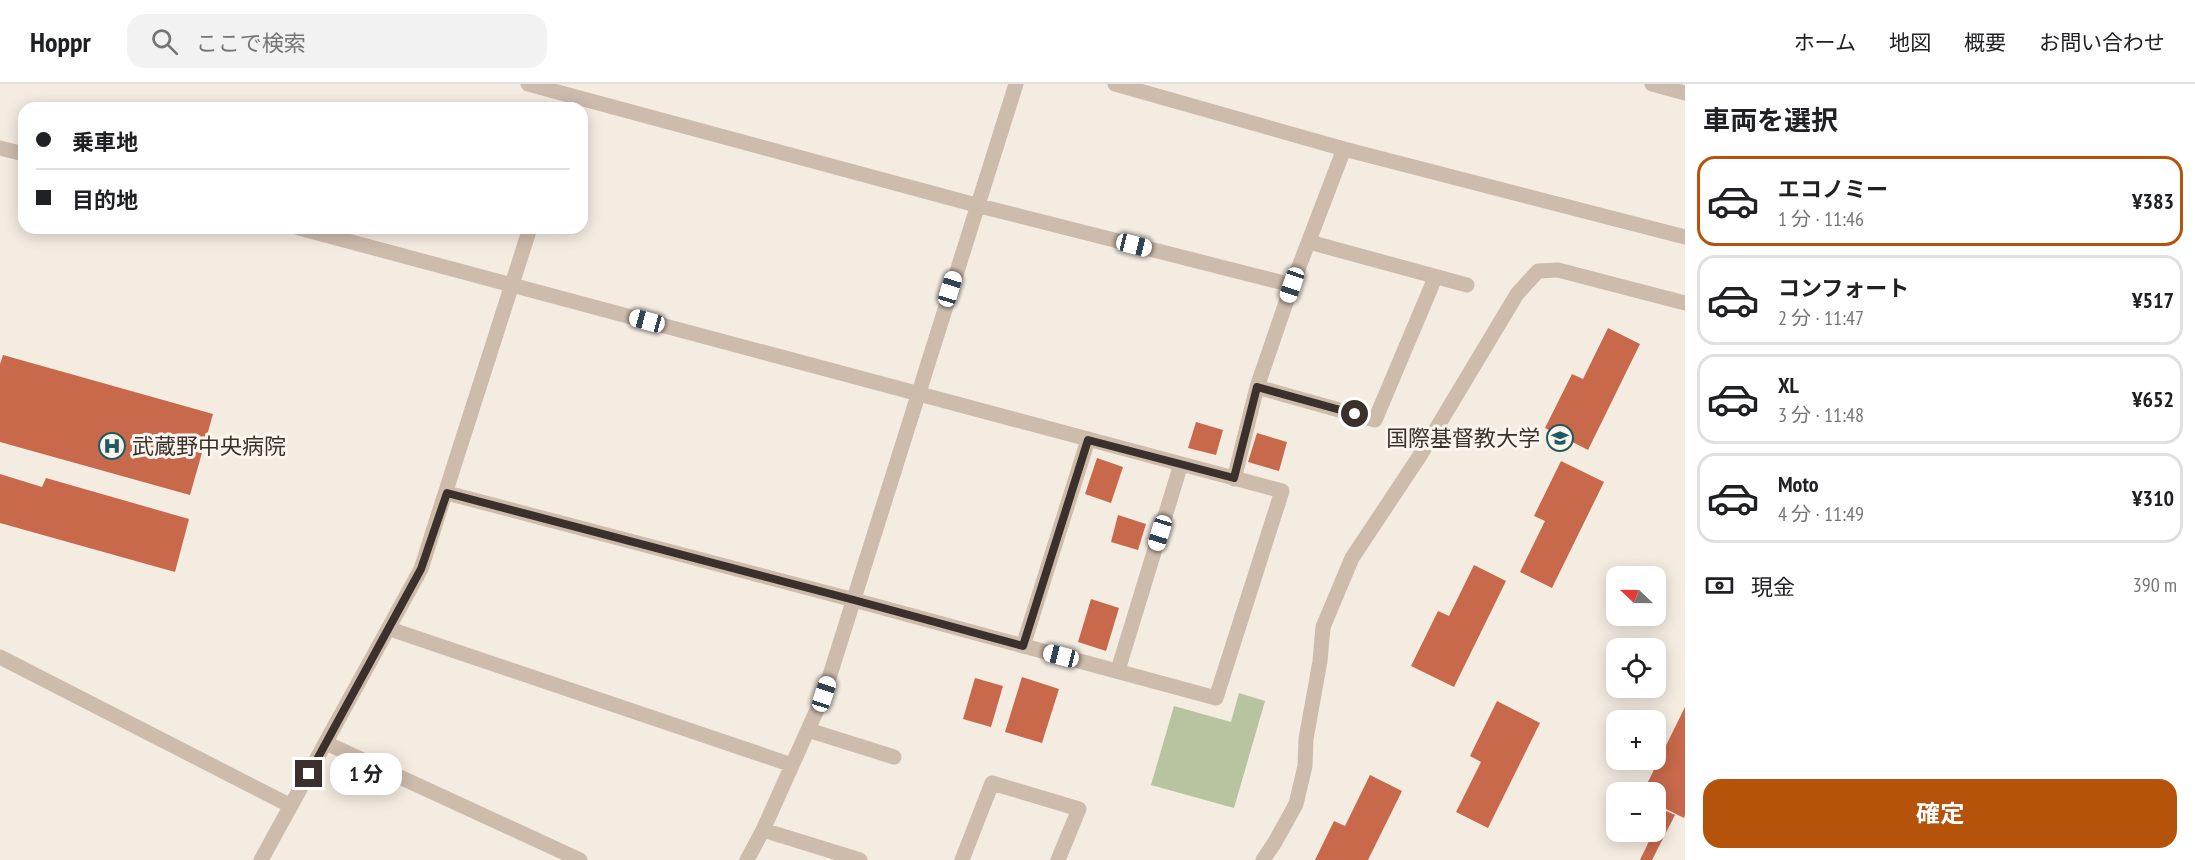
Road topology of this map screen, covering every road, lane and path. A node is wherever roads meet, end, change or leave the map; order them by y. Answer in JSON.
{"nodes":[{"id":1,"x":528,"y":84,"type":"edge"},
{"id":2,"x":1016,"y":84,"type":"edge"},
{"id":3,"x":1115,"y":84,"type":"edge"},
{"id":4,"x":1652,"y":84,"type":"edge"},
{"id":5,"x":1685,"y":93,"type":"edge"},
{"id":6,"x":569,"y":102,"type":"edge"},
{"id":7,"x":588,"y":107,"type":"edge"},
{"id":8,"x":0,"y":148,"type":"edge"},
{"id":9,"x":1344,"y":149,"type":"junction"},
{"id":10,"x":18,"y":152,"type":"edge"},
{"id":11,"x":976,"y":205,"type":"junction"},
{"id":12,"x":321,"y":234,"type":"edge"},
{"id":13,"x":528,"y":234,"type":"edge"},
{"id":14,"x":1685,"y":237,"type":"edge"},
{"id":15,"x":1309,"y":242,"type":"junction"},
{"id":16,"x":1436,"y":278,"type":"junction"},
{"id":17,"x":512,"y":285,"type":"junction"},
{"id":18,"x":1292,"y":285,"type":"junction"},
{"id":19,"x":1467,"y":285,"type":"dead end"},
{"id":20,"x":1685,"y":303,"type":"edge"},
{"id":21,"x":1257,"y":387,"type":"junction"},
{"id":22,"x":918,"y":394,"type":"junction"},
{"id":23,"x":1088,"y":440,"type":"junction"},
{"id":24,"x":1181,"y":464,"type":"junction"},
{"id":25,"x":1234,"y":478,"type":"junction"},
{"id":26,"x":447,"y":493,"type":"junction"},
{"id":27,"x":854,"y":600,"type":"junction"},
{"id":28,"x":390,"y":629,"type":"junction"},
{"id":29,"x":1023,"y":646,"type":"junction"},
{"id":30,"x":0,"y":657,"type":"edge"},
{"id":31,"x":1118,"y":670,"type":"junction"},
{"id":32,"x":808,"y":730,"type":"junction"},
{"id":33,"x":326,"y":742,"type":"junction"},
{"id":34,"x":894,"y":757,"type":"dead end"},
{"id":35,"x":792,"y":765,"type":"junction"},
{"id":36,"x":291,"y":806,"type":"junction"},
{"id":37,"x":763,"y":830,"type":"junction"},
{"id":38,"x":261,"y":860,"type":"edge"},
{"id":39,"x":580,"y":860,"type":"edge"},
{"id":40,"x":747,"y":860,"type":"edge"},
{"id":41,"x":860,"y":860,"type":"edge"},
{"id":42,"x":962,"y":860,"type":"edge"},
{"id":43,"x":1058,"y":860,"type":"edge"},
{"id":44,"x":1263,"y":860,"type":"edge"}],
"edges":[{"from":1,"to":6,"type":"street"},
{"from":2,"to":11,"type":"street"},
{"from":3,"to":9,"type":"street"},
{"from":4,"to":5,"type":"street"},
{"from":7,"to":11,"type":"street"},
{"from":8,"to":10,"type":"street"},
{"from":9,"to":14,"type":"street"},
{"from":9,"to":15,"type":"street"},
{"from":11,"to":18,"type":"street"},
{"from":11,"to":22,"type":"street"},
{"from":12,"to":17,"type":"street"},
{"from":13,"to":17,"type":"street"},
{"from":15,"to":16,"type":"street"},
{"from":15,"to":18,"type":"street"},
{"from":16,"to":19,"type":"street"},
{"from":16,"to":21,"type":"street"},
{"from":17,"to":22,"type":"street"},
{"from":17,"to":26,"type":"street"},
{"from":18,"to":21,"type":"street"},
{"from":20,"to":44,"type":"street"},
{"from":21,"to":25,"type":"street"},
{"from":22,"to":23,"type":"street"},
{"from":22,"to":27,"type":"street"},
{"from":23,"to":24,"type":"street"},
{"from":23,"to":29,"type":"street"},
{"from":24,"to":25,"type":"street"},
{"from":24,"to":31,"type":"street"},
{"from":25,"to":31,"type":"street"},
{"from":26,"to":27,"type":"street"},
{"from":26,"to":28,"type":"street"},
{"from":27,"to":29,"type":"street"},
{"from":27,"to":32,"type":"street"},
{"from":28,"to":33,"type":"street"},
{"from":28,"to":35,"type":"street"},
{"from":29,"to":31,"type":"street"},
{"from":30,"to":36,"type":"street"},
{"from":32,"to":34,"type":"street"},
{"from":32,"to":35,"type":"street"},
{"from":33,"to":36,"type":"street"},
{"from":33,"to":39,"type":"street"},
{"from":35,"to":37,"type":"street"},
{"from":36,"to":38,"type":"street"},
{"from":37,"to":40,"type":"street"},
{"from":37,"to":41,"type":"street"},
{"from":42,"to":43,"type":"street"}]}
